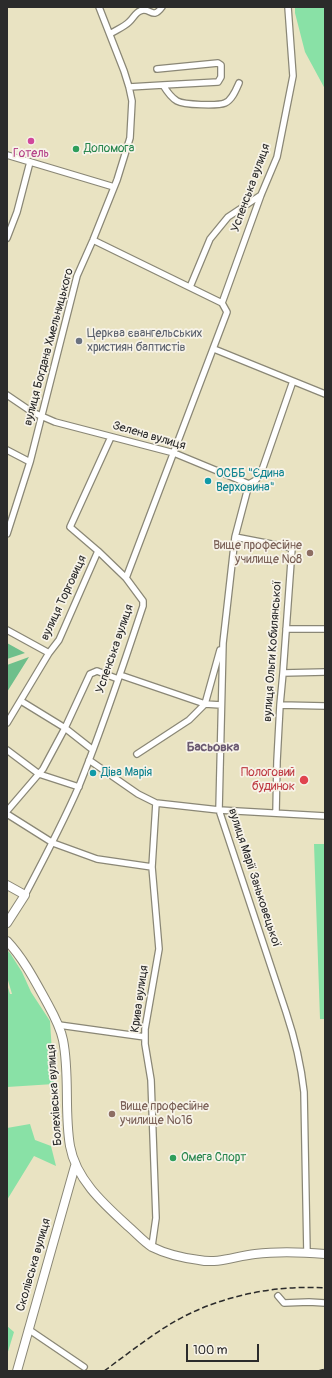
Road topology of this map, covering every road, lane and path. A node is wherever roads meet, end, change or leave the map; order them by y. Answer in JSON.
{"nodes":[{"id":1,"x":99,"y":7,"type":"edge"},
{"id":2,"x":162,"y":7,"type":"edge"},
{"id":3,"x":288,"y":7,"type":"edge"},
{"id":4,"x":110,"y":34,"type":"junction"},
{"id":5,"x":157,"y":69,"type":"dead end"},
{"id":6,"x":239,"y":83,"type":"dead end"},
{"id":7,"x":163,"y":85,"type":"junction"},
{"id":8,"x":129,"y":87,"type":"junction"},
{"id":9,"x":7,"y":155,"type":"edge"},
{"id":10,"x":30,"y":162,"type":"junction"},
{"id":11,"x":114,"y":187,"type":"junction"},
{"id":12,"x":261,"y":195,"type":"junction"},
{"id":13,"x":7,"y":238,"type":"edge"},
{"id":14,"x":93,"y":240,"type":"junction"},
{"id":15,"x":190,"y":287,"type":"junction"},
{"id":16,"x":222,"y":303,"type":"junction"},
{"id":17,"x":214,"y":349,"type":"junction"},
{"id":18,"x":293,"y":381,"type":"junction"},
{"id":19,"x":325,"y":394,"type":"edge"},
{"id":20,"x":7,"y":395,"type":"edge"},
{"id":21,"x":41,"y":416,"type":"junction"},
{"id":22,"x":111,"y":436,"type":"junction"},
{"id":23,"x":7,"y":450,"type":"edge"},
{"id":24,"x":174,"y":453,"type":"junction"},
{"id":25,"x":30,"y":462,"type":"junction"},
{"id":26,"x":250,"y":484,"type":"junction"},
{"id":27,"x":7,"y":534,"type":"edge"},
{"id":28,"x":235,"y":537,"type":"junction"},
{"id":29,"x":98,"y":551,"type":"junction"},
{"id":30,"x":126,"y":578,"type":"junction"},
{"id":31,"x":286,"y":629,"type":"junction"},
{"id":32,"x":325,"y":629,"type":"edge"},
{"id":33,"x":7,"y":630,"type":"edge"},
{"id":34,"x":224,"y":638,"type":"junction"},
{"id":35,"x":49,"y":654,"type":"junction"},
{"id":36,"x":325,"y":672,"type":"edge"},
{"id":37,"x":283,"y":673,"type":"junction"},
{"id":38,"x":119,"y":677,"type":"junction"},
{"id":39,"x":21,"y":701,"type":"junction"},
{"id":40,"x":205,"y":704,"type":"junction"},
{"id":41,"x":221,"y":705,"type":"junction"},
{"id":42,"x":280,"y":705,"type":"junction"},
{"id":43,"x":325,"y":706,"type":"edge"},
{"id":44,"x":7,"y":724,"type":"edge"},
{"id":45,"x":65,"y":728,"type":"junction"},
{"id":46,"x":7,"y":750,"type":"edge"},
{"id":47,"x":93,"y":750,"type":"junction"},
{"id":48,"x":137,"y":754,"type":"dead end"},
{"id":49,"x":89,"y":760,"type":"junction"},
{"id":50,"x":39,"y":774,"type":"junction"},
{"id":51,"x":79,"y":787,"type":"junction"},
{"id":52,"x":156,"y":803,"type":"junction"},
{"id":53,"x":220,"y":810,"type":"junction"},
{"id":54,"x":7,"y":811,"type":"edge"},
{"id":55,"x":276,"y":813,"type":"junction"},
{"id":56,"x":7,"y":814,"type":"edge"},
{"id":57,"x":325,"y":816,"type":"edge"},
{"id":58,"x":53,"y":843,"type":"junction"},
{"id":59,"x":152,"y":867,"type":"junction"},
{"id":60,"x":7,"y":885,"type":"edge"},
{"id":61,"x":25,"y":895,"type":"junction"},
{"id":62,"x":7,"y":923,"type":"edge"},
{"id":63,"x":7,"y":941,"type":"edge"},
{"id":64,"x":59,"y":1025,"type":"junction"},
{"id":65,"x":145,"y":1037,"type":"junction"},
{"id":66,"x":75,"y":1166,"type":"junction"},
{"id":67,"x":152,"y":1246,"type":"junction"},
{"id":68,"x":307,"y":1253,"type":"junction"},
{"id":69,"x":325,"y":1254,"type":"edge"},
{"id":70,"x":278,"y":1296,"type":"dead end"},
{"id":71,"x":325,"y":1303,"type":"edge"},
{"id":72,"x":28,"y":1329,"type":"junction"},
{"id":73,"x":84,"y":1367,"type":"dead end"},
{"id":74,"x":17,"y":1371,"type":"edge"}],
"edges":[{"from":1,"to":4,"type":"street","name":"вулиця Богдана Хмельницького"},
{"from":2,"to":4,"type":"street"},
{"from":3,"to":12,"type":"street","name":"Успенська вулиця"},
{"from":4,"to":8,"type":"street","name":"вулиця Богдана Хмельницького"},
{"from":5,"to":7,"type":"street"},
{"from":6,"to":7,"type":"street"},
{"from":7,"to":8,"type":"street"},
{"from":8,"to":11,"type":"street","name":"вулиця Богдана Хмельницького"},
{"from":9,"to":10,"type":"street"},
{"from":10,"to":11,"type":"street"},
{"from":10,"to":13,"type":"street"},
{"from":11,"to":14,"type":"street","name":"вулиця Богдана Хмельницького"},
{"from":12,"to":15,"type":"street"},
{"from":12,"to":16,"type":"street","name":"Успенська вулиця"},
{"from":14,"to":15,"type":"street"},
{"from":14,"to":21,"type":"street","name":"вулиця Богдана Хмельницького"},
{"from":15,"to":16,"type":"street"},
{"from":16,"to":17,"type":"street"},
{"from":17,"to":18,"type":"street"},
{"from":17,"to":24,"type":"street"},
{"from":18,"to":19,"type":"street"},
{"from":18,"to":26,"type":"street"},
{"from":20,"to":21,"type":"street","name":"Зелена вулиця"},
{"from":21,"to":22,"type":"street","name":"Зелена вулиця"},
{"from":21,"to":25,"type":"street","name":"вулиця Богдана Хмельницького"},
{"from":22,"to":24,"type":"street","name":"Зелена вулиця"},
{"from":22,"to":29,"type":"street","name":"Успенська вулиця"},
{"from":23,"to":25,"type":"street"},
{"from":24,"to":26,"type":"street","name":"Зелена вулиця"},
{"from":24,"to":30,"type":"street"},
{"from":25,"to":27,"type":"street","name":"вулиця Богдана Хмельницького"},
{"from":26,"to":28,"type":"street","name":"вулиця Марії Заньковецької"},
{"from":28,"to":31,"type":"street","name":"вулиця Ольги Кобилянської"},
{"from":28,"to":34,"type":"street","name":"вулиця Марії Заньковецької"},
{"from":29,"to":30,"type":"street","name":"Успенська вулиця"},
{"from":29,"to":35,"type":"street","name":"вулиця Торговиця"},
{"from":30,"to":38,"type":"street","name":"Успенська вулиця"},
{"from":31,"to":32,"type":"street"},
{"from":31,"to":37,"type":"street","name":"вулиця Ольги Кобилянської"},
{"from":33,"to":35,"type":"street"},
{"from":34,"to":40,"type":"street"},
{"from":34,"to":41,"type":"street","name":"вулиця Марії Заньковецької"},
{"from":35,"to":39,"type":"street","name":"вулиця Торговиця"},
{"from":36,"to":37,"type":"street"},
{"from":37,"to":42,"type":"street","name":"вулиця Ольги Кобилянської"},
{"from":38,"to":40,"type":"street"},
{"from":38,"to":45,"type":"street"},
{"from":38,"to":47,"type":"street","name":"Успенська вулиця"},
{"from":39,"to":44,"type":"street","name":"вулиця Торговиця"},
{"from":39,"to":45,"type":"street"},
{"from":40,"to":41,"type":"street"},
{"from":40,"to":48,"type":"street"},
{"from":41,"to":53,"type":"street","name":"вулиця Марії Заньковецької"},
{"from":42,"to":43,"type":"street"},
{"from":42,"to":55,"type":"street","name":"вулиця Ольги Кобилянської"},
{"from":45,"to":47,"type":"street"},
{"from":45,"to":50,"type":"street"},
{"from":46,"to":50,"type":"street"},
{"from":47,"to":49,"type":"street","name":"Успенська вулиця"},
{"from":49,"to":51,"type":"street","name":"Успенська вулиця"},
{"from":49,"to":52,"type":"street"},
{"from":50,"to":51,"type":"street"},
{"from":50,"to":54,"type":"street"},
{"from":51,"to":58,"type":"street","name":"Успенська вулиця"},
{"from":52,"to":53,"type":"street"},
{"from":52,"to":59,"type":"street","name":"Крива вулиця"},
{"from":53,"to":55,"type":"street"},
{"from":53,"to":68,"type":"street","name":"вулиця Марії Заньковецької"},
{"from":55,"to":57,"type":"street"},
{"from":56,"to":58,"type":"street"},
{"from":58,"to":59,"type":"street"},
{"from":58,"to":61,"type":"street","name":"Успенська вулиця"},
{"from":59,"to":65,"type":"street","name":"Крива вулиця"},
{"from":60,"to":61,"type":"main road"},
{"from":61,"to":62,"type":"main road","name":"Успенська вулиця"},
{"from":63,"to":64,"type":"main road","name":"Болехівська вулиця"},
{"from":64,"to":65,"type":"street"},
{"from":64,"to":66,"type":"main road","name":"Болехівська вулиця"},
{"from":65,"to":67,"type":"street","name":"Крива вулиця"},
{"from":66,"to":67,"type":"main road","name":"Болехівська вулиця"},
{"from":66,"to":72,"type":"main road","name":"Сколівська вулиця"},
{"from":67,"to":68,"type":"main road","name":"Болехівська вулиця"},
{"from":68,"to":69,"type":"main road","name":"Болехівська вулиця"},
{"from":70,"to":71,"type":"street"},
{"from":72,"to":73,"type":"street"},
{"from":72,"to":74,"type":"main road","name":"Сколівська вулиця"}]}
